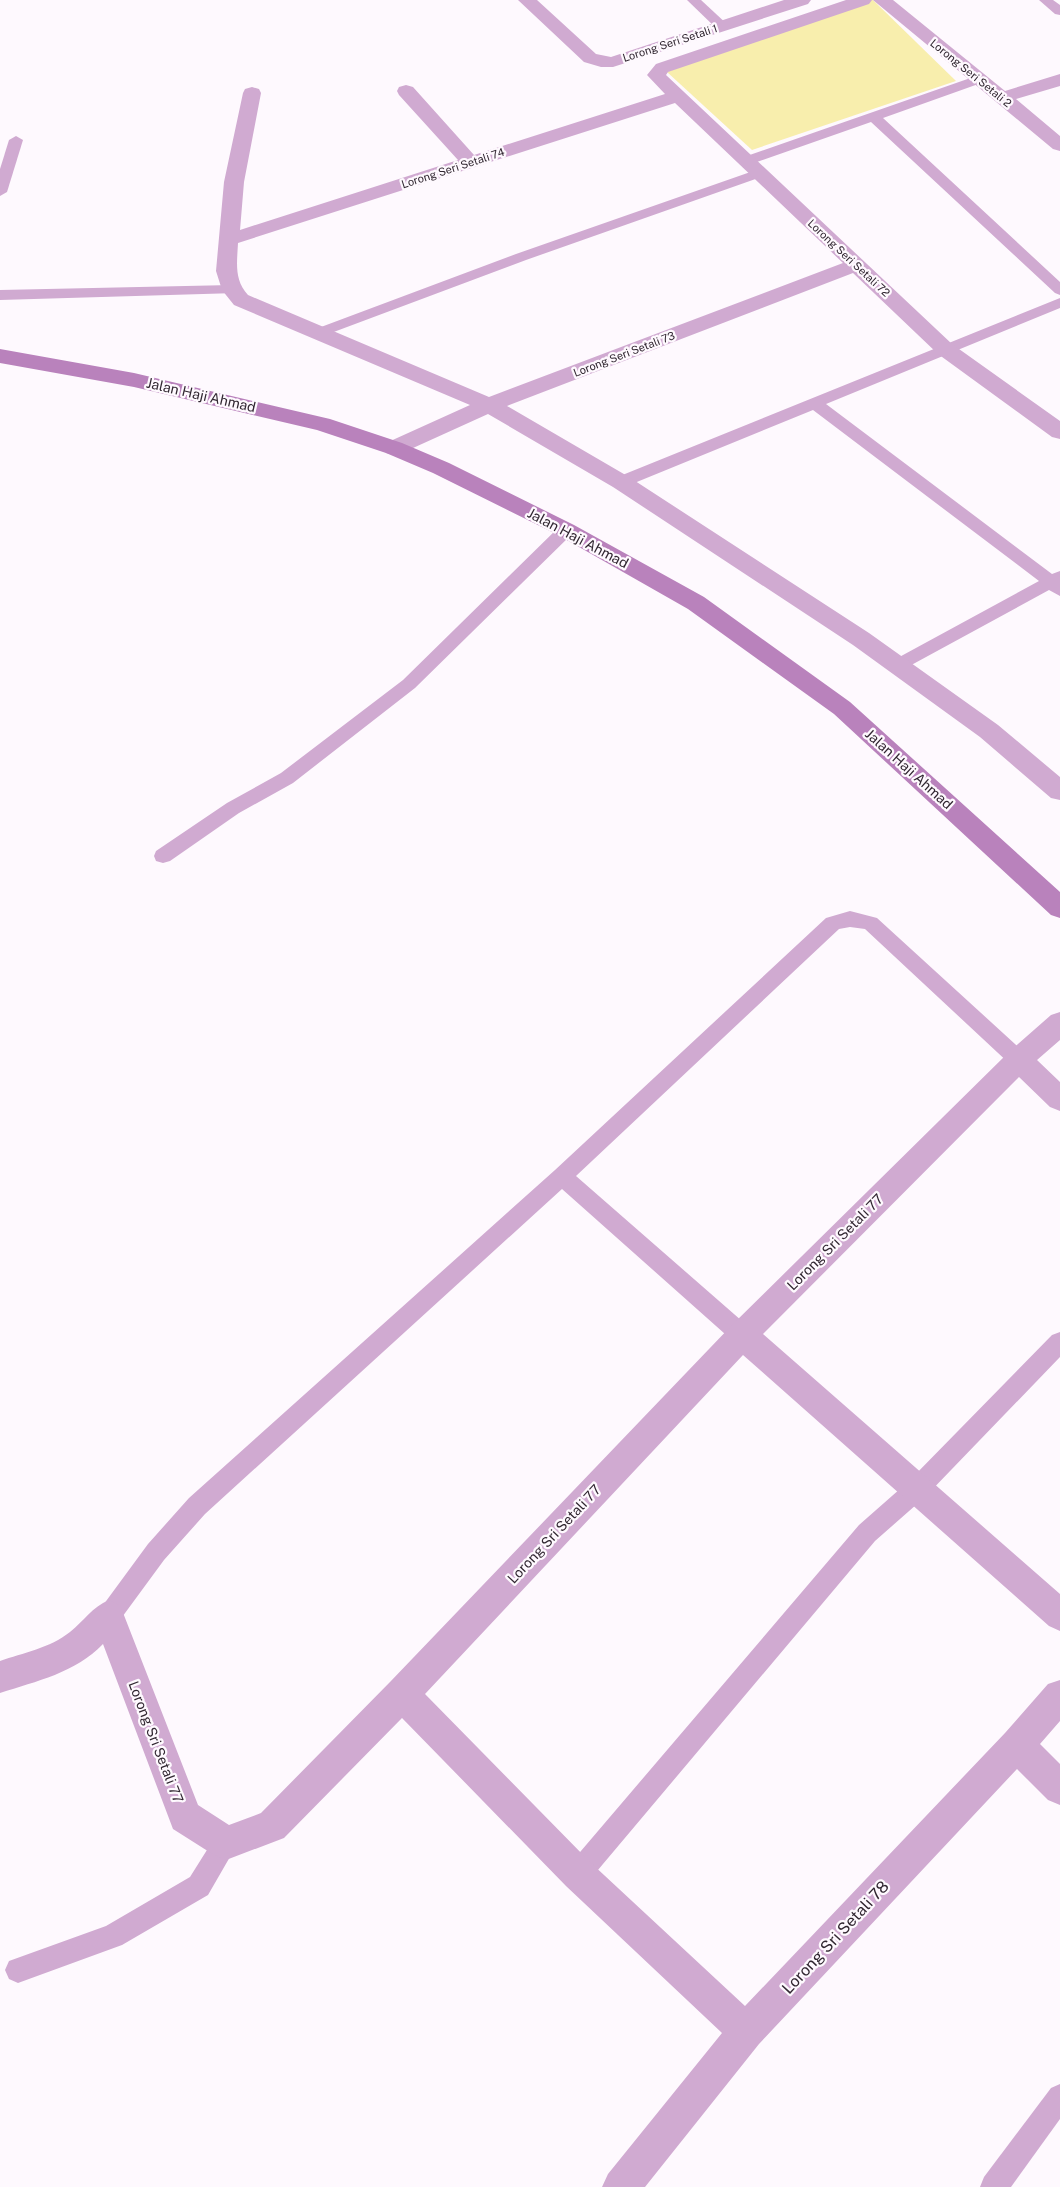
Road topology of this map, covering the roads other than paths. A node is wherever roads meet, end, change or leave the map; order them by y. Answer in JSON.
{"nodes":[{"id":1,"x":527,"y":0,"type":"edge"},
{"id":2,"x":693,"y":0,"type":"edge"},
{"id":3,"x":802,"y":0,"type":"edge"},
{"id":4,"x":863,"y":0,"type":"edge"},
{"id":5,"x":882,"y":0,"type":"edge"},
{"id":6,"x":1046,"y":0,"type":"edge"},
{"id":7,"x":1060,"y":11,"type":"edge"},
{"id":8,"x":722,"y":26,"type":"junction"},
{"id":9,"x":979,"y":79,"type":"junction"},
{"id":10,"x":1060,"y":80,"type":"edge"},
{"id":11,"x":406,"y":91,"type":"dead end"},
{"id":12,"x":252,"y":93,"type":"dead end"},
{"id":13,"x":677,"y":96,"type":"junction"},
{"id":14,"x":1001,"y":98,"type":"junction"},
{"id":15,"x":873,"y":116,"type":"junction"},
{"id":16,"x":16,"y":140,"type":"dead end"},
{"id":17,"x":1060,"y":145,"type":"edge"},
{"id":18,"x":470,"y":162,"type":"junction"},
{"id":19,"x":752,"y":167,"type":"junction"},
{"id":20,"x":0,"y":192,"type":"edge"},
{"id":21,"x":228,"y":240,"type":"junction"},
{"id":22,"x":856,"y":265,"type":"junction"},
{"id":23,"x":232,"y":290,"type":"junction"},
{"id":24,"x":1060,"y":290,"type":"edge"},
{"id":25,"x":0,"y":295,"type":"edge"},
{"id":26,"x":1060,"y":303,"type":"edge"},
{"id":27,"x":318,"y":333,"type":"junction"},
{"id":28,"x":945,"y":349,"type":"junction"},
{"id":29,"x":0,"y":356,"type":"edge"},
{"id":30,"x":814,"y":403,"type":"junction"},
{"id":31,"x":489,"y":405,"type":"junction"},
{"id":32,"x":1060,"y":432,"type":"edge"},
{"id":33,"x":394,"y":448,"type":"junction"},
{"id":34,"x":621,"y":482,"type":"junction"},
{"id":35,"x":566,"y":530,"type":"junction"},
{"id":36,"x":1056,"y":584,"type":"edge"},
{"id":37,"x":898,"y":665,"type":"junction"},
{"id":38,"x":1060,"y":791,"type":"edge"},
{"id":39,"x":163,"y":856,"type":"dead end"},
{"id":40,"x":1060,"y":908,"type":"edge"},
{"id":41,"x":1060,"y":1023,"type":"edge"},
{"id":42,"x":1019,"y":1060,"type":"junction"},
{"id":43,"x":1060,"y":1098,"type":"edge"},
{"id":44,"x":562,"y":1176,"type":"junction"},
{"id":45,"x":742,"y":1335,"type":"junction"},
{"id":46,"x":1060,"y":1342,"type":"edge"},
{"id":47,"x":916,"y":1489,"type":"junction"},
{"id":48,"x":1060,"y":1615,"type":"edge"},
{"id":49,"x":109,"y":1616,"type":"junction"},
{"id":50,"x":0,"y":1677,"type":"edge"},
{"id":51,"x":402,"y":1694,"type":"junction"},
{"id":52,"x":1060,"y":1696,"type":"edge"},
{"id":53,"x":1017,"y":1745,"type":"junction"},
{"id":54,"x":1060,"y":1788,"type":"edge"},
{"id":55,"x":226,"y":1843,"type":"junction"},
{"id":56,"x":578,"y":1874,"type":"junction"},
{"id":57,"x":18,"y":1970,"type":"dead end"},
{"id":58,"x":746,"y":2031,"type":"junction"},
{"id":59,"x":1060,"y":2097,"type":"edge"},
{"id":60,"x":621,"y":2187,"type":"edge"},
{"id":61,"x":994,"y":2187,"type":"edge"}],
"edges":[{"from":1,"to":8,"type":"street","name":"Lorong Seri Setali 1"},
{"from":2,"to":8,"type":"lane"},
{"from":3,"to":8,"type":"street","name":"Lorong Seri Setali 1"},
{"from":4,"to":13,"type":"street","name":"Lorong Seri Setali 72"},
{"from":5,"to":9,"type":"street","name":"Lorong Seri Setali 2"},
{"from":6,"to":7,"type":"lane"},
{"from":9,"to":14,"type":"street","name":"Lorong Seri Setali 2"},
{"from":9,"to":15,"type":"lane"},
{"from":10,"to":14,"type":"street"},
{"from":11,"to":18,"type":"street"},
{"from":12,"to":21,"type":"street"},
{"from":13,"to":18,"type":"street","name":"Lorong Seri Setali 74"},
{"from":13,"to":19,"type":"street","name":"Lorong Seri Setali 72"},
{"from":14,"to":17,"type":"street","name":"Lorong Seri Setali 2"},
{"from":15,"to":19,"type":"lane"},
{"from":15,"to":24,"type":"lane"},
{"from":16,"to":20,"type":"lane"},
{"from":18,"to":21,"type":"street","name":"Lorong Seri Setali 74"},
{"from":19,"to":22,"type":"street","name":"Lorong Seri Setali 72"},
{"from":19,"to":27,"type":"lane"},
{"from":21,"to":23,"type":"street"},
{"from":22,"to":28,"type":"street","name":"Lorong Seri Setali 72"},
{"from":22,"to":31,"type":"street","name":"Lorong Seri Setali 73"},
{"from":23,"to":25,"type":"lane"},
{"from":23,"to":27,"type":"street"},
{"from":26,"to":28,"type":"lane"},
{"from":27,"to":31,"type":"street"},
{"from":28,"to":30,"type":"lane"},
{"from":28,"to":32,"type":"street","name":"Lorong Seri Setali 72"},
{"from":29,"to":33,"type":"street","name":"Jalan Haji Ahmad"},
{"from":30,"to":34,"type":"lane"},
{"from":30,"to":36,"type":"lane"},
{"from":31,"to":33,"type":"street","name":"Lorong Seri Setali 73"},
{"from":31,"to":34,"type":"street"},
{"from":33,"to":35,"type":"street","name":"Jalan Haji Ahmad"},
{"from":34,"to":37,"type":"street"},
{"from":35,"to":39,"type":"lane"},
{"from":35,"to":40,"type":"street","name":"Jalan Haji Ahmad"},
{"from":36,"to":37,"type":"lane"},
{"from":37,"to":38,"type":"street"},
{"from":41,"to":42,"type":"street","name":"Lorong Sri Setali 77"},
{"from":42,"to":43,"type":"street"},
{"from":42,"to":44,"type":"lane"},
{"from":42,"to":45,"type":"street","name":"Lorong Sri Setali 77"},
{"from":44,"to":45,"type":"lane"},
{"from":44,"to":49,"type":"lane"},
{"from":45,"to":47,"type":"street"},
{"from":45,"to":51,"type":"street","name":"Lorong Sri Setali 77"},
{"from":46,"to":47,"type":"lane"},
{"from":47,"to":48,"type":"street"},
{"from":47,"to":56,"type":"lane"},
{"from":49,"to":50,"type":"street"},
{"from":49,"to":55,"type":"street","name":"Lorong Sri Setali 77"},
{"from":51,"to":55,"type":"street","name":"Lorong Sri Setali 77"},
{"from":51,"to":56,"type":"street"},
{"from":52,"to":53,"type":"street","name":"Lorong Sri Setali 78"},
{"from":53,"to":54,"type":"street"},
{"from":53,"to":58,"type":"street","name":"Lorong Sri Setali 78"},
{"from":55,"to":57,"type":"lane"},
{"from":56,"to":58,"type":"street"},
{"from":58,"to":60,"type":"street","name":"Lorong Sri Setali 78"},
{"from":59,"to":61,"type":"lane"}]}
